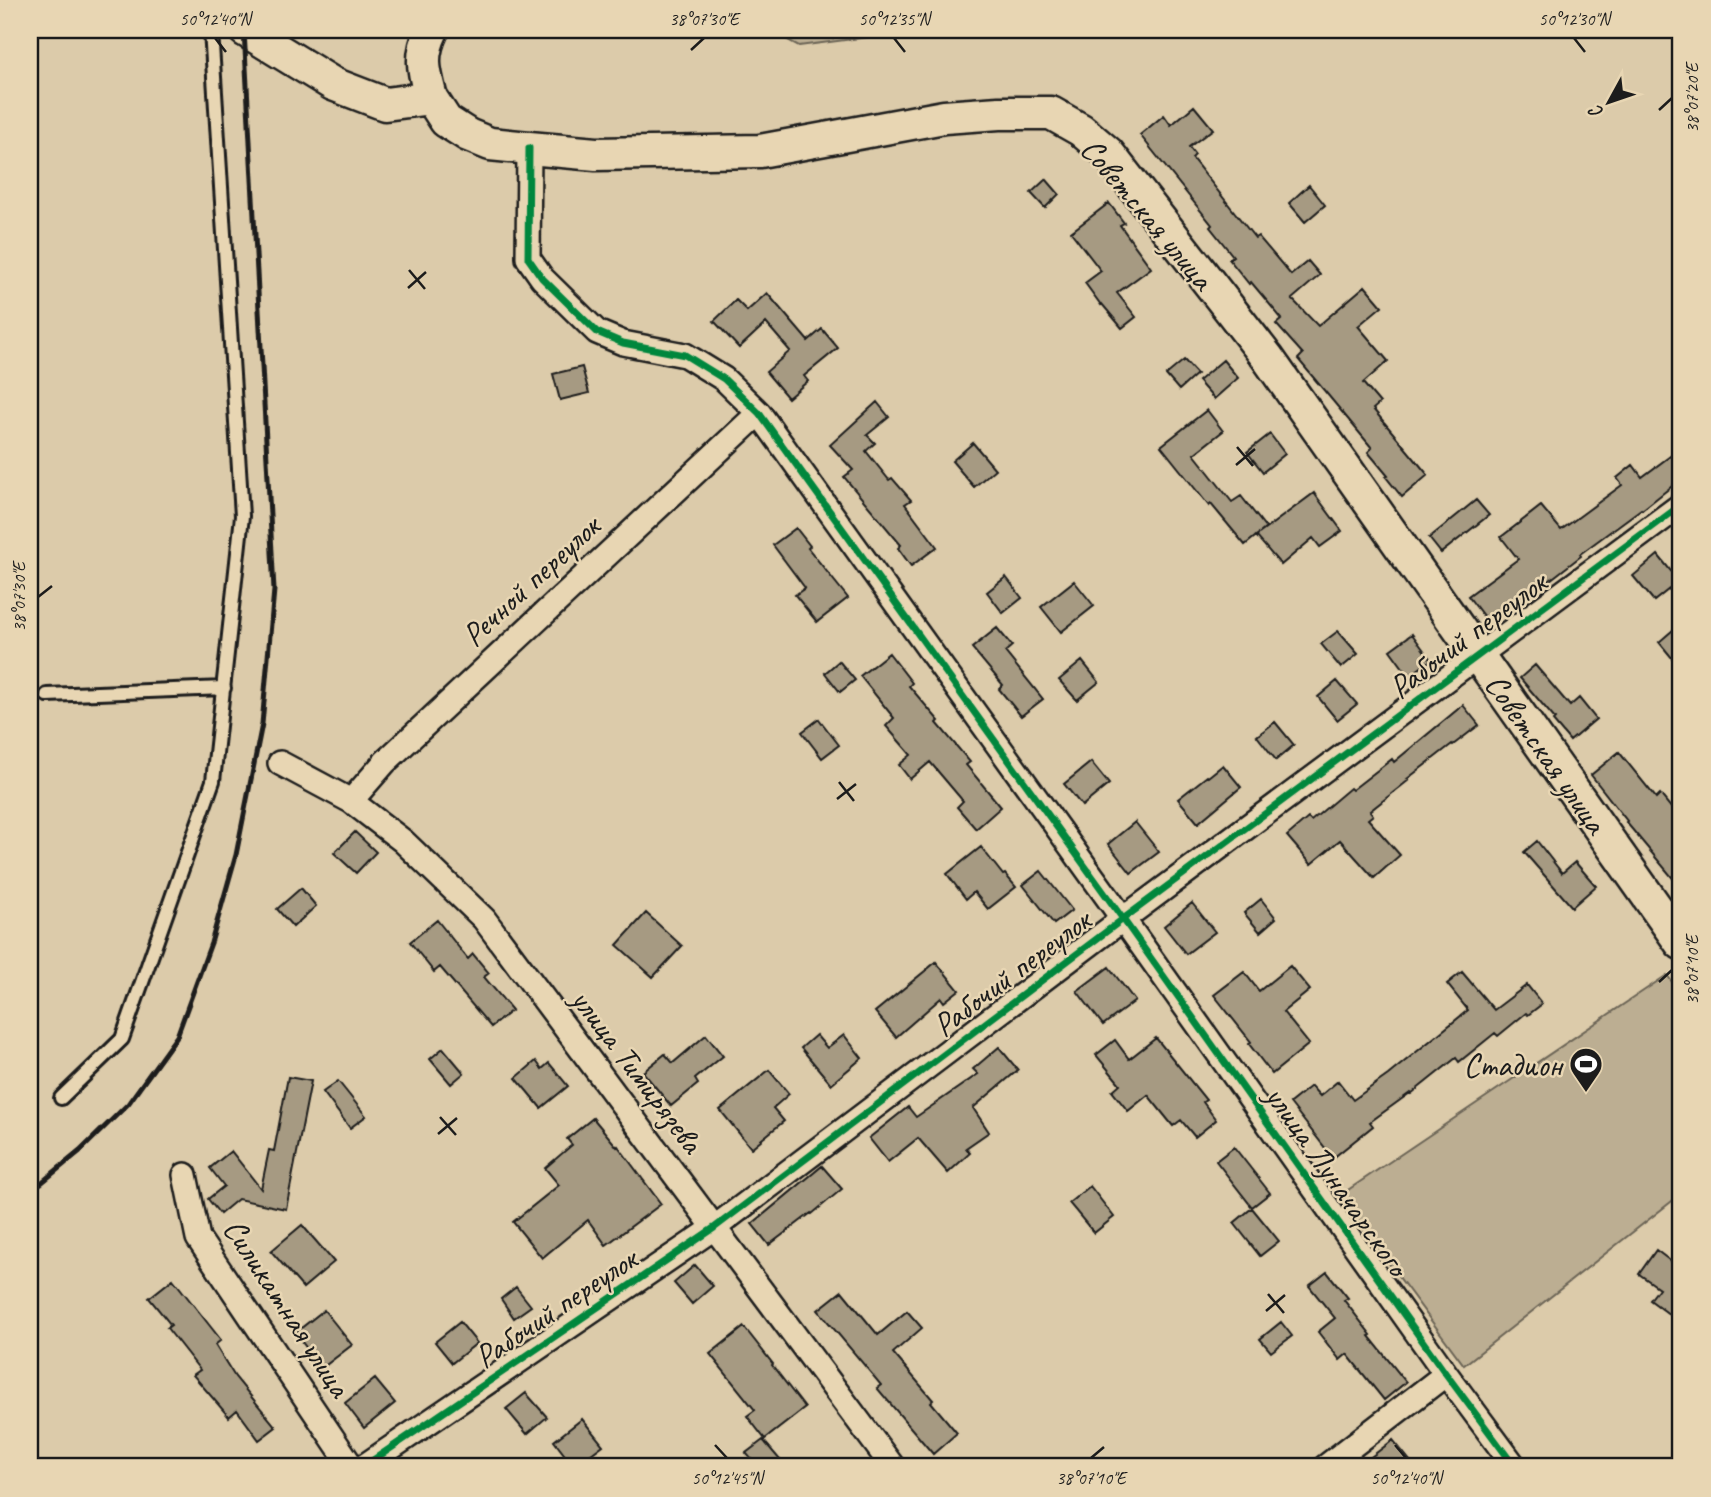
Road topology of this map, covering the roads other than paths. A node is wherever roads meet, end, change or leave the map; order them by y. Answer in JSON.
{"nodes":[{"id":1,"x":211,"y":30,"type":"edge"},
{"id":2,"x":245,"y":30,"type":"edge"},
{"id":3,"x":432,"y":30,"type":"edge"},
{"id":4,"x":431,"y":98,"type":"junction"},
{"id":5,"x":529,"y":148,"type":"junction"},
{"id":6,"x":759,"y":413,"type":"junction"},
{"id":7,"x":1681,"y":505,"type":"edge"},
{"id":8,"x":1479,"y":656,"type":"junction"},
{"id":9,"x":224,"y":688,"type":"junction"},
{"id":10,"x":47,"y":695,"type":"dead end"},
{"id":11,"x":280,"y":763,"type":"dead end"},
{"id":12,"x":351,"y":801,"type":"junction"},
{"id":13,"x":1123,"y":919,"type":"junction"},
{"id":14,"x":1681,"y":943,"type":"edge"},
{"id":15,"x":61,"y":1098,"type":"dead end"},
{"id":16,"x":185,"y":1175,"type":"dead end"},
{"id":17,"x":714,"y":1228,"type":"junction"},
{"id":18,"x":1446,"y":1374,"type":"junction"},
{"id":19,"x":352,"y":1467,"type":"edge"},
{"id":20,"x":363,"y":1467,"type":"edge"},
{"id":21,"x":893,"y":1467,"type":"edge"},
{"id":22,"x":1325,"y":1467,"type":"edge"},
{"id":23,"x":1515,"y":1467,"type":"edge"}],
"edges":[{"from":1,"to":9,"type":"lane"},
{"from":2,"to":4,"type":"main road"},
{"from":3,"to":4,"type":"main road"},
{"from":4,"to":5,"type":"main road","name":"Советская улица"},
{"from":5,"to":6,"type":"street","name":"улица Луначарского"},
{"from":5,"to":8,"type":"main road","name":"Советская улица"},
{"from":6,"to":12,"type":"street","name":"Речной переулок"},
{"from":6,"to":13,"type":"street","name":"улица Луначарского"},
{"from":7,"to":8,"type":"street","name":"Рабочий переулок"},
{"from":8,"to":13,"type":"street","name":"Рабочий переулок"},
{"from":8,"to":14,"type":"main road","name":"Советская улица"},
{"from":9,"to":10,"type":"lane"},
{"from":9,"to":15,"type":"lane"},
{"from":11,"to":12,"type":"street","name":"улица Тимирязева"},
{"from":12,"to":17,"type":"street","name":"улица Тимирязева"},
{"from":13,"to":17,"type":"street","name":"Рабочий переулок"},
{"from":13,"to":18,"type":"street","name":"улица Луначарского"},
{"from":16,"to":19,"type":"street","name":"Силикатная улица"},
{"from":17,"to":20,"type":"street","name":"Рабочий переулок"},
{"from":17,"to":21,"type":"street","name":"улица Тимирязева"},
{"from":18,"to":22,"type":"street"},
{"from":18,"to":23,"type":"street","name":"улица Луначарского"}]}
